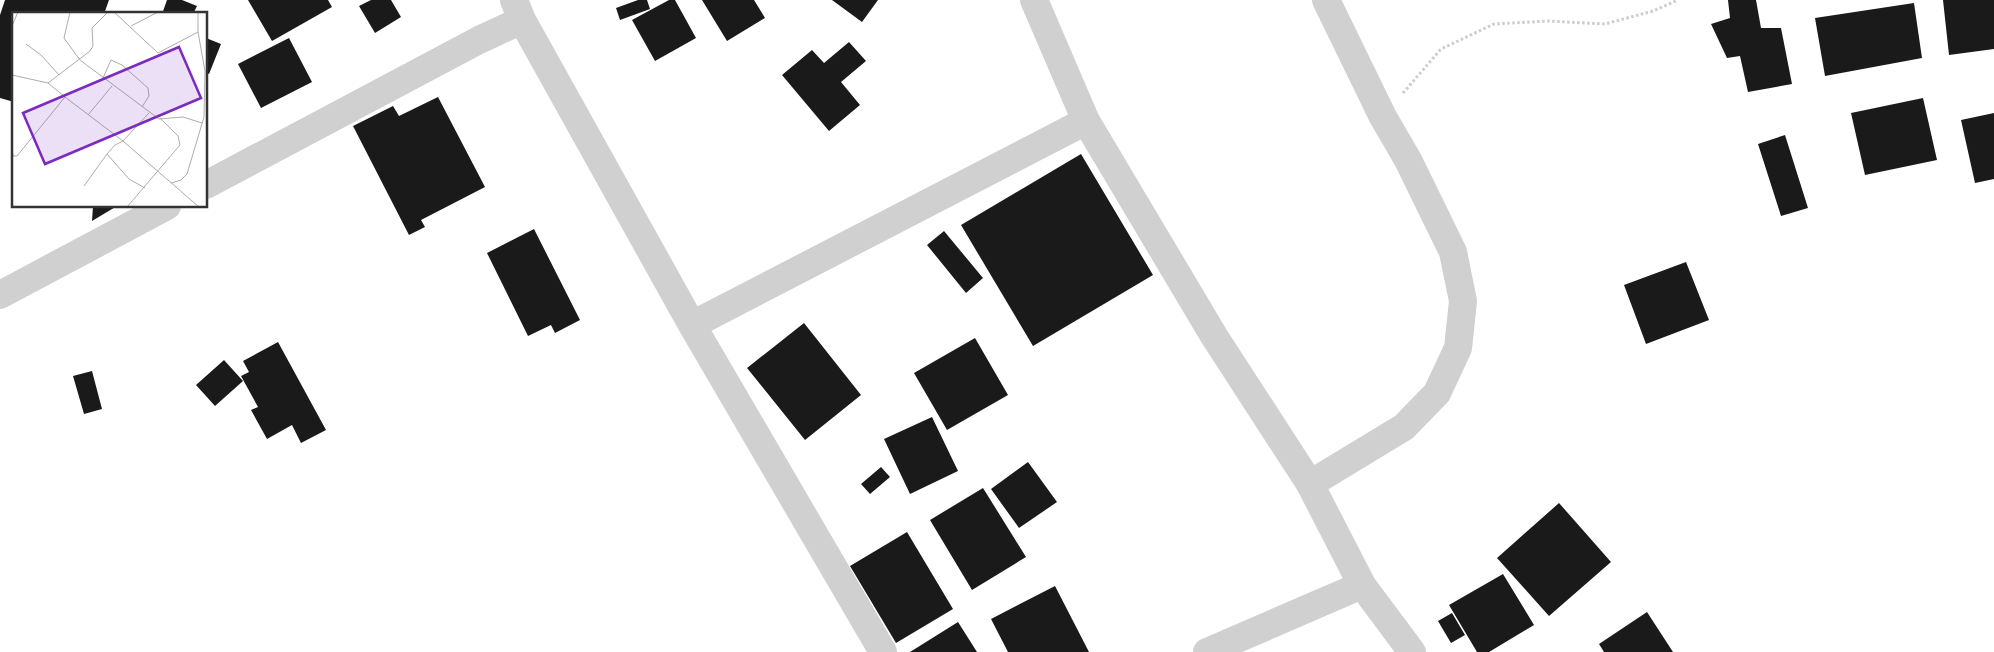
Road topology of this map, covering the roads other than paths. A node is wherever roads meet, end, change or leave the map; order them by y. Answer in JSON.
{"nodes":[{"id":1,"x":1034,"y":0,"type":"edge"},
{"id":2,"x":1326,"y":0,"type":"edge"},
{"id":3,"x":518,"y":10,"type":"edge"},
{"id":4,"x":1086,"y":121,"type":"junction"},
{"id":5,"x":208,"y":184,"type":"edge"},
{"id":6,"x":163,"y":208,"type":"edge"},
{"id":7,"x":0,"y":296,"type":"edge"},
{"id":8,"x":692,"y":325,"type":"junction"},
{"id":9,"x":1310,"y":484,"type":"junction"},
{"id":10,"x":1362,"y":585,"type":"junction"},
{"id":11,"x":883,"y":652,"type":"edge"},
{"id":12,"x":1207,"y":652,"type":"edge"},
{"id":13,"x":1412,"y":652,"type":"edge"}],
"edges":[{"from":1,"to":4,"type":"street"},
{"from":2,"to":9,"type":"street"},
{"from":3,"to":5,"type":"street"},
{"from":3,"to":8,"type":"street"},
{"from":4,"to":8,"type":"street"},
{"from":4,"to":9,"type":"street"},
{"from":6,"to":7,"type":"street"},
{"from":8,"to":11,"type":"street"},
{"from":9,"to":10,"type":"street"},
{"from":10,"to":12,"type":"street"},
{"from":10,"to":13,"type":"street"}]}
